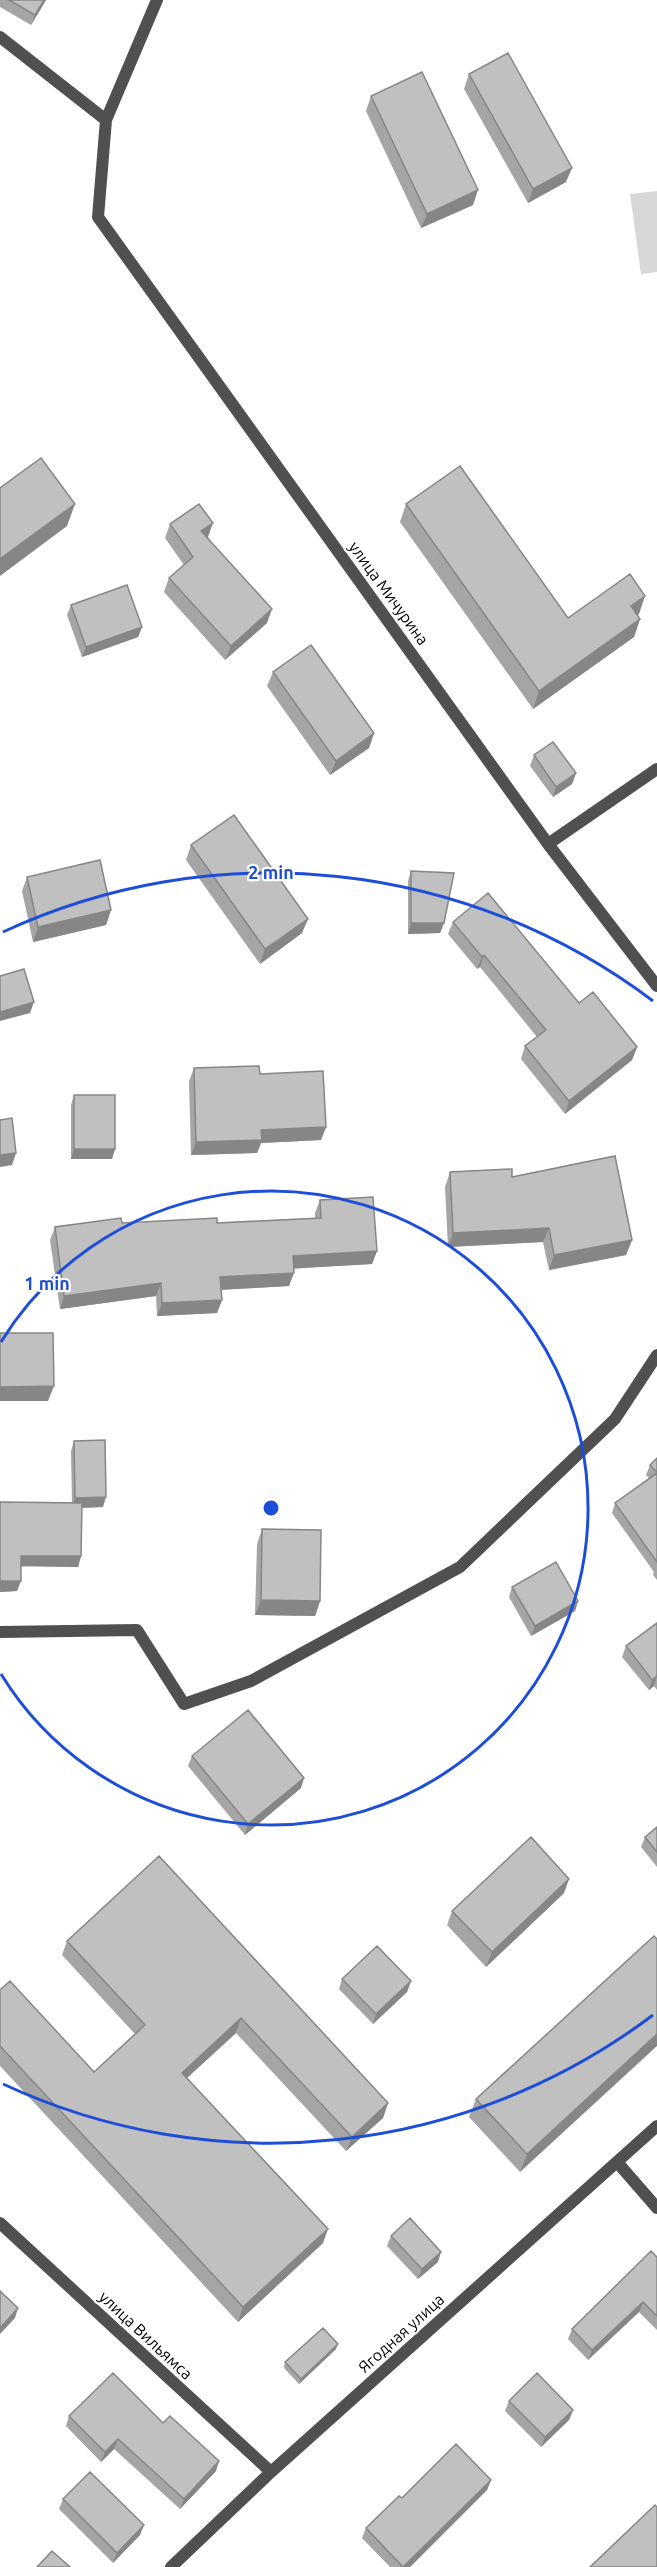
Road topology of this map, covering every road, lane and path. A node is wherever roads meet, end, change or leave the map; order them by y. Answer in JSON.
{"nodes":[{"id":1,"x":157,"y":0,"type":"edge"},
{"id":2,"x":0,"y":37,"type":"edge"},
{"id":3,"x":106,"y":120,"type":"junction"},
{"id":4,"x":657,"y":769,"type":"edge"},
{"id":5,"x":549,"y":844,"type":"junction"},
{"id":6,"x":657,"y":986,"type":"edge"},
{"id":7,"x":657,"y":1355,"type":"edge"},
{"id":8,"x":0,"y":1632,"type":"edge"},
{"id":9,"x":657,"y":2126,"type":"edge"},
{"id":10,"x":617,"y":2163,"type":"junction"},
{"id":11,"x":657,"y":2208,"type":"edge"},
{"id":12,"x":0,"y":2223,"type":"edge"},
{"id":13,"x":271,"y":2472,"type":"junction"},
{"id":14,"x":171,"y":2567,"type":"edge"}],
"edges":[{"from":1,"to":3,"type":"street"},
{"from":2,"to":3,"type":"street"},
{"from":3,"to":5,"type":"street","name":"улица Мичурина"},
{"from":4,"to":5,"type":"street"},
{"from":5,"to":6,"type":"street","name":"улица Мичурина"},
{"from":7,"to":8,"type":"street"},
{"from":9,"to":10,"type":"street","name":"Ягодная улица"},
{"from":10,"to":11,"type":"street"},
{"from":10,"to":13,"type":"street","name":"Ягодная улица"},
{"from":12,"to":13,"type":"street","name":"улица Вильямса"},
{"from":13,"to":14,"type":"street","name":"Ягодная улица"}]}
